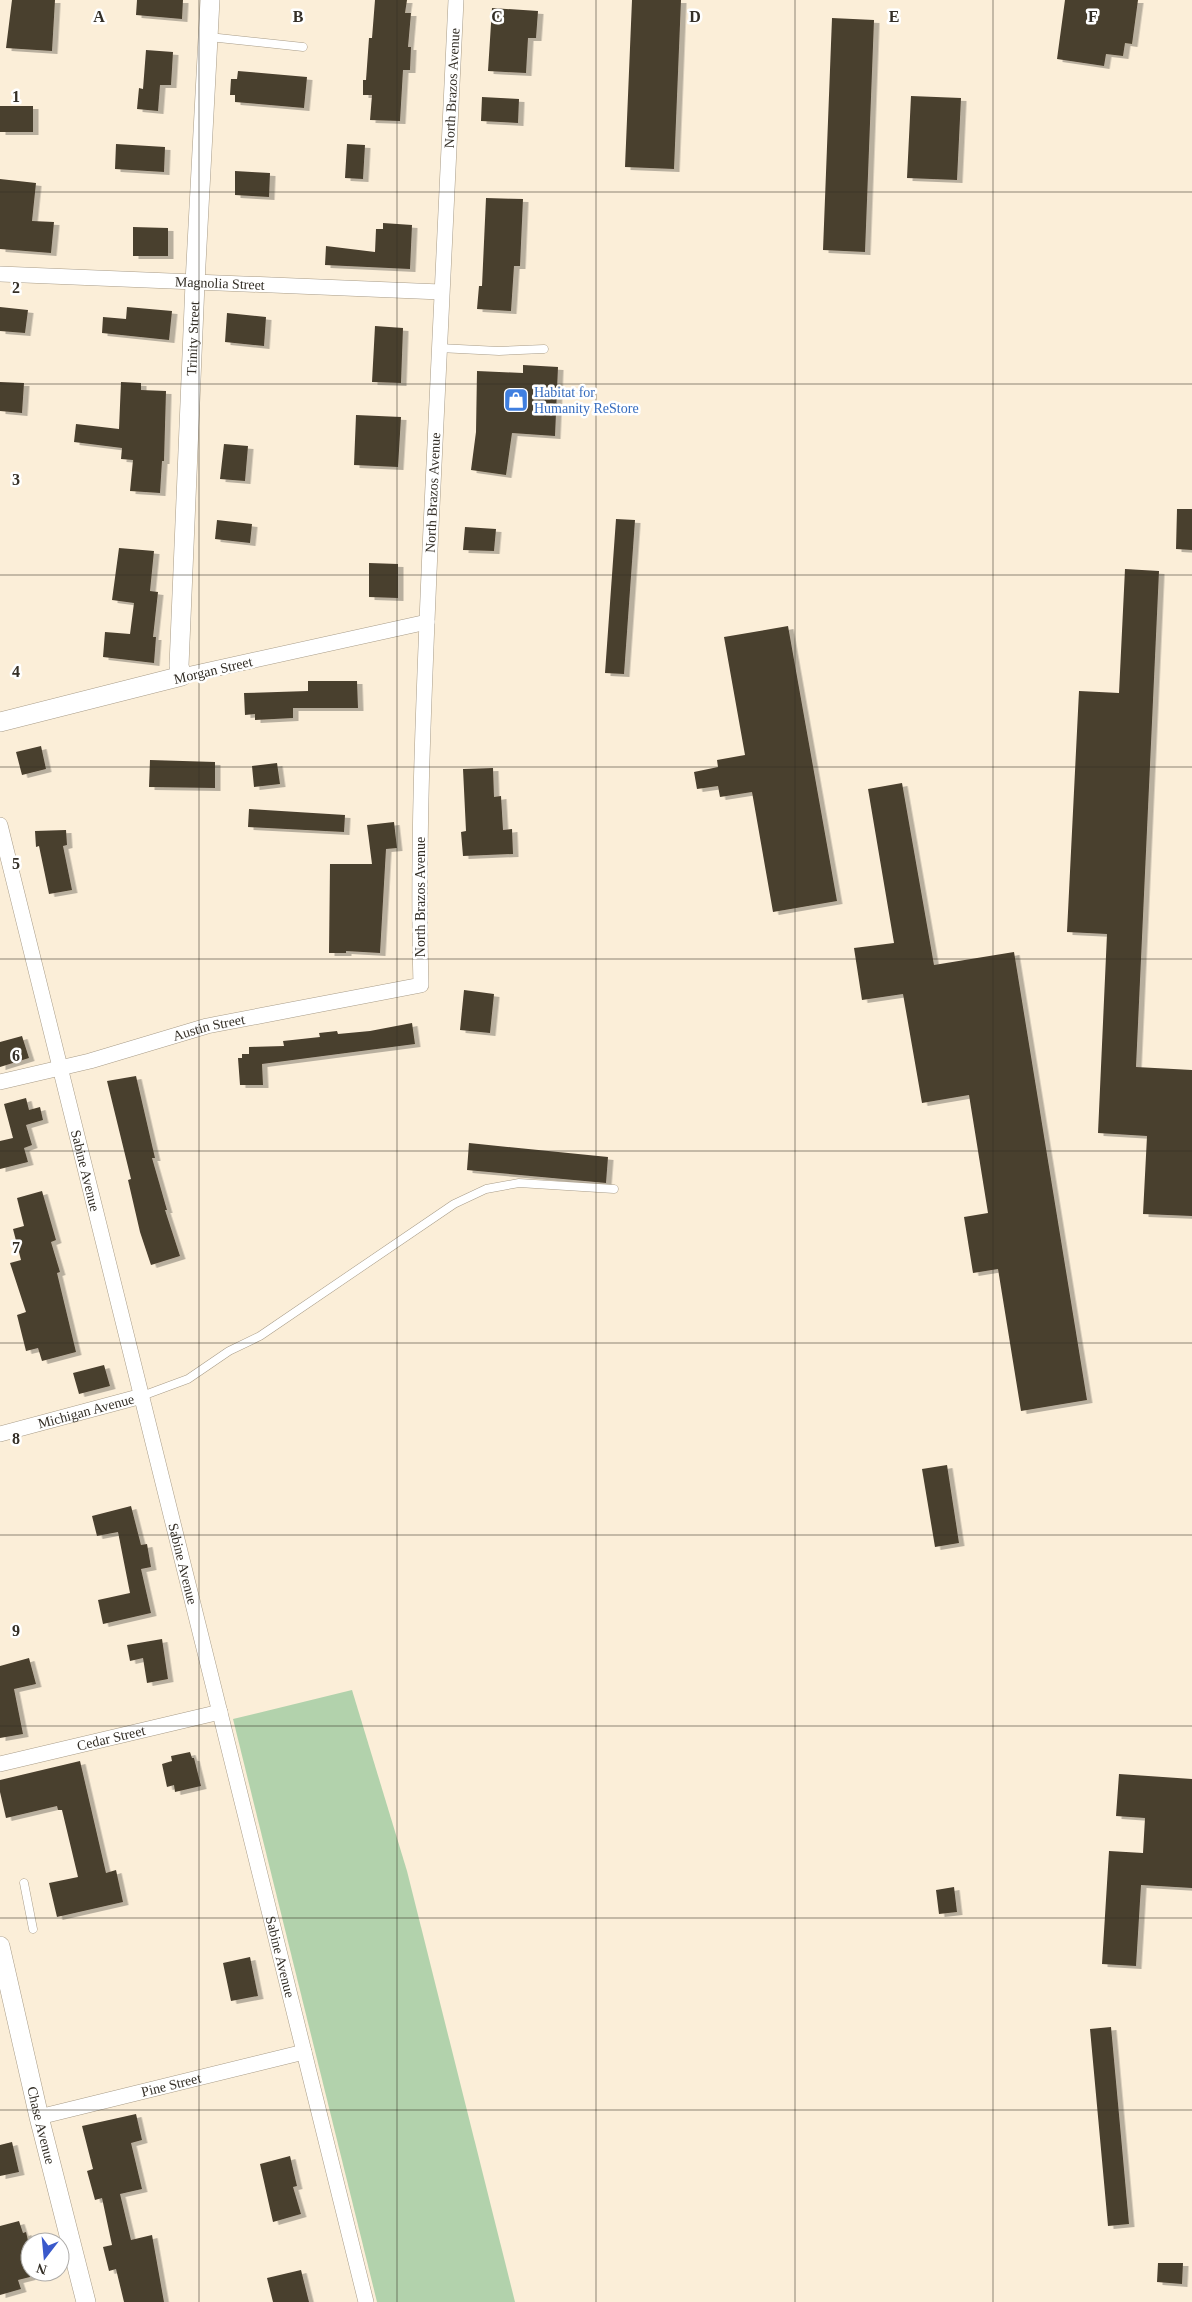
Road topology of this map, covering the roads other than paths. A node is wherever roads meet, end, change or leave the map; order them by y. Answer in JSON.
{"nodes":[{"id":1,"x":210,"y":0,"type":"edge"},
{"id":2,"x":456,"y":0,"type":"edge"},
{"id":3,"x":209,"y":37,"type":"junction"},
{"id":4,"x":303,"y":47,"type":"dead end"},
{"id":5,"x":0,"y":274,"type":"edge"},
{"id":6,"x":195,"y":283,"type":"junction"},
{"id":7,"x":441,"y":292,"type":"junction"},
{"id":8,"x":439,"y":348,"type":"junction"},
{"id":9,"x":544,"y":349,"type":"dead end"},
{"id":10,"x":427,"y":622,"type":"junction"},
{"id":11,"x":182,"y":676,"type":"junction"},
{"id":12,"x":0,"y":722,"type":"edge"},
{"id":13,"x":0,"y":826,"type":"edge"},
{"id":14,"x":421,"y":985,"type":"joint"},
{"id":15,"x":60,"y":1068,"type":"junction"},
{"id":16,"x":0,"y":1082,"type":"edge"},
{"id":17,"x":614,"y":1189,"type":"dead end"},
{"id":18,"x":142,"y":1396,"type":"junction"},
{"id":19,"x":0,"y":1434,"type":"edge"},
{"id":20,"x":220,"y":1712,"type":"junction"},
{"id":21,"x":0,"y":1764,"type":"edge"},
{"id":22,"x":24,"y":1884,"type":"dead end"},
{"id":23,"x":33,"y":1929,"type":"dead end"},
{"id":24,"x":0,"y":1946,"type":"edge"},
{"id":25,"x":304,"y":2052,"type":"junction"},
{"id":26,"x":39,"y":2117,"type":"junction"},
{"id":27,"x":86,"y":2302,"type":"edge"},
{"id":28,"x":366,"y":2302,"type":"edge"}],
"edges":[{"from":1,"to":3,"type":"street","name":"Trinity Street"},
{"from":2,"to":7,"type":"street","name":"North Brazos Avenue"},
{"from":3,"to":4,"type":"lane"},
{"from":3,"to":6,"type":"street","name":"Trinity Street"},
{"from":5,"to":6,"type":"street","name":"Magnolia Street"},
{"from":6,"to":7,"type":"street","name":"Magnolia Street"},
{"from":6,"to":11,"type":"street","name":"Trinity Street"},
{"from":7,"to":8,"type":"street","name":"North Brazos Avenue"},
{"from":8,"to":9,"type":"lane"},
{"from":8,"to":10,"type":"street","name":"North Brazos Avenue"},
{"from":10,"to":11,"type":"street","name":"Morgan Street"},
{"from":10,"to":14,"type":"street","name":"North Brazos Avenue"},
{"from":11,"to":12,"type":"street","name":"Morgan Street"},
{"from":13,"to":15,"type":"street","name":"Sabine Avenue"},
{"from":14,"to":15,"type":"street","name":"Austin Street"},
{"from":15,"to":16,"type":"street","name":"Austin Street"},
{"from":15,"to":18,"type":"street","name":"Sabine Avenue"},
{"from":17,"to":18,"type":"lane"},
{"from":18,"to":19,"type":"street","name":"Michigan Avenue"},
{"from":18,"to":20,"type":"street","name":"Sabine Avenue"},
{"from":20,"to":21,"type":"street","name":"Cedar Street"},
{"from":20,"to":25,"type":"street","name":"Sabine Avenue"},
{"from":22,"to":23,"type":"lane"},
{"from":24,"to":26,"type":"street","name":"Chase Avenue"},
{"from":25,"to":26,"type":"street","name":"Pine Street"},
{"from":25,"to":28,"type":"street","name":"Sabine Avenue"},
{"from":26,"to":27,"type":"street","name":"Chase Avenue"}]}
